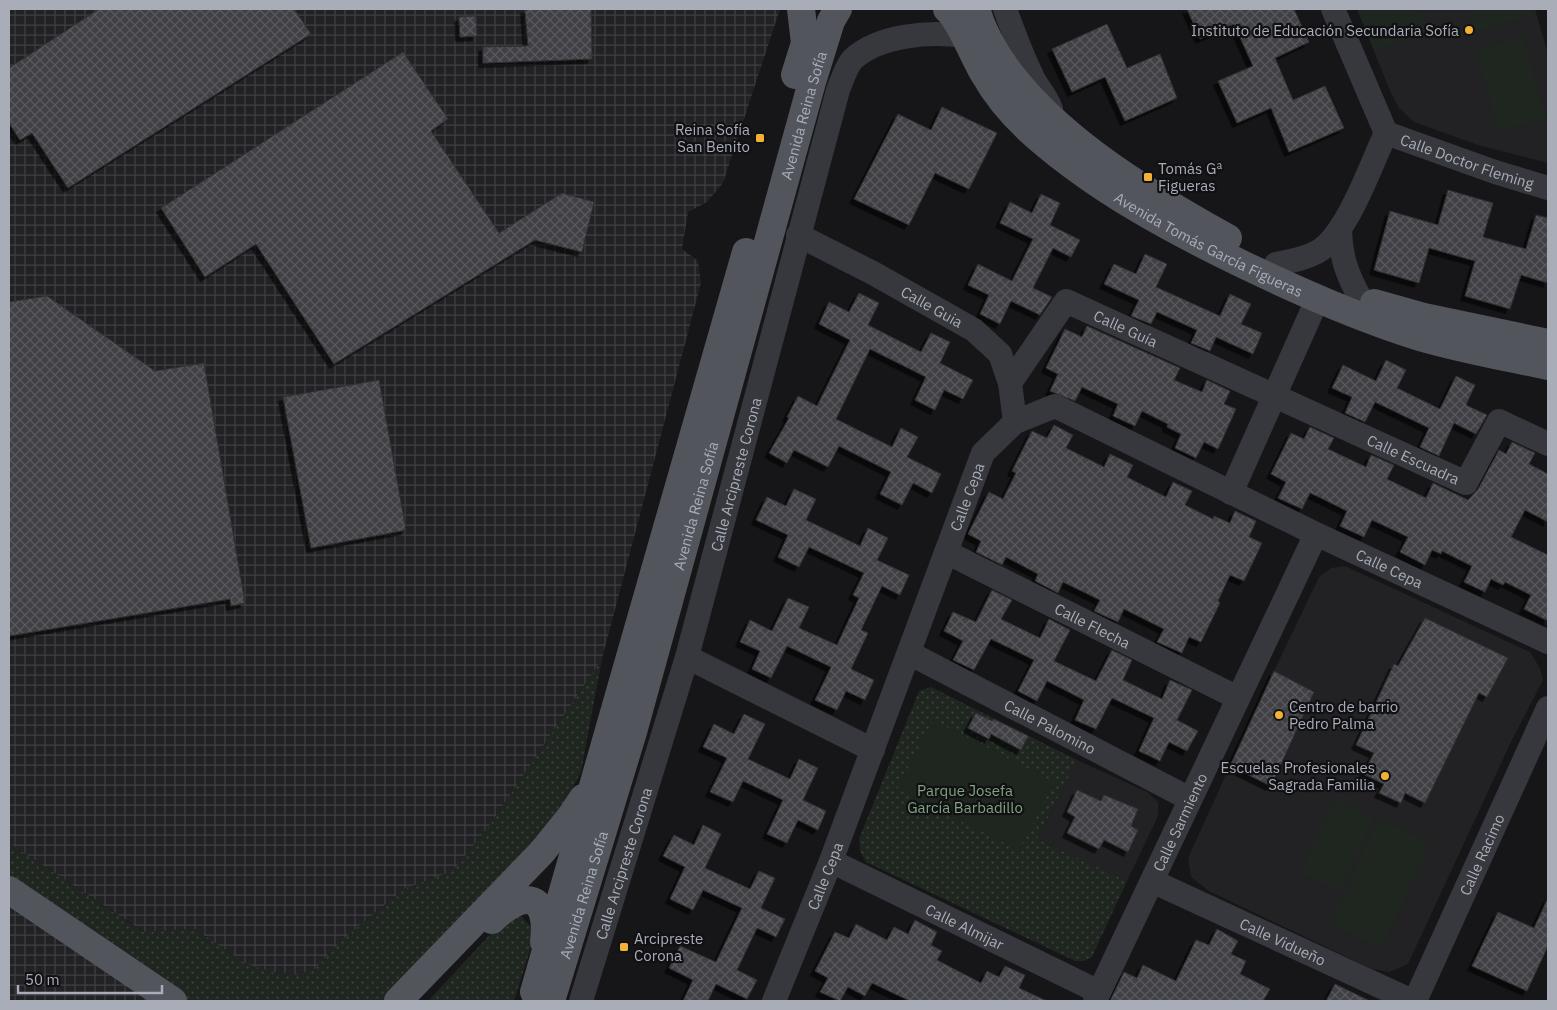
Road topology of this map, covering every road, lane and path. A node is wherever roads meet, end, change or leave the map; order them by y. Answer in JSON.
{"nodes":[{"id":1,"x":801,"y":9,"type":"edge"},
{"id":2,"x":838,"y":9,"type":"edge"},
{"id":3,"x":947,"y":9,"type":"edge"},
{"id":4,"x":976,"y":9,"type":"edge"},
{"id":5,"x":1005,"y":9,"type":"edge"},
{"id":6,"x":1333,"y":9,"type":"edge"},
{"id":7,"x":964,"y":36,"type":"junction"},
{"id":8,"x":812,"y":82,"type":"junction"},
{"id":9,"x":833,"y":108,"type":"junction"},
{"id":10,"x":1054,"y":120,"type":"junction"},
{"id":11,"x":1386,"y":133,"type":"junction"},
{"id":12,"x":1548,"y":188,"type":"edge"},
{"id":13,"x":1340,"y":231,"type":"junction"},
{"id":14,"x":798,"y":235,"type":"junction"},
{"id":15,"x":1276,"y":264,"type":"junction"},
{"id":16,"x":1360,"y":298,"type":"junction"},
{"id":17,"x":1318,"y":300,"type":"junction"},
{"id":18,"x":1548,"y":343,"type":"edge"},
{"id":19,"x":1548,"y":366,"type":"edge"},
{"id":20,"x":1010,"y":383,"type":"junction"},
{"id":21,"x":1274,"y":397,"type":"junction"},
{"id":22,"x":1015,"y":422,"type":"junction"},
{"id":23,"x":1548,"y":444,"type":"edge"},
{"id":24,"x":1231,"y":494,"type":"junction"},
{"id":25,"x":1316,"y":534,"type":"junction"},
{"id":26,"x":946,"y":552,"type":"junction"},
{"id":27,"x":1548,"y":642,"type":"edge"},
{"id":28,"x":909,"y":653,"type":"junction"},
{"id":29,"x":687,"y":657,"type":"junction"},
{"id":30,"x":1238,"y":698,"type":"junction"},
{"id":31,"x":1548,"y":708,"type":"edge"},
{"id":32,"x":873,"y":750,"type":"junction"},
{"id":33,"x":595,"y":775,"type":"junction"},
{"id":34,"x":1190,"y":799,"type":"junction"},
{"id":35,"x":832,"y":861,"type":"junction"},
{"id":36,"x":1152,"y":881,"type":"junction"},
{"id":37,"x":9,"y":890,"type":"edge"},
{"id":38,"x":541,"y":969,"type":"junction"},
{"id":39,"x":1097,"y":997,"type":"edge"},
{"id":40,"x":173,"y":1001,"type":"edge"},
{"id":41,"x":398,"y":1001,"type":"edge"},
{"id":42,"x":412,"y":1001,"type":"edge"},
{"id":43,"x":532,"y":1001,"type":"edge"},
{"id":44,"x":550,"y":1001,"type":"edge"},
{"id":45,"x":582,"y":1001,"type":"edge"},
{"id":46,"x":774,"y":1001,"type":"edge"},
{"id":47,"x":1413,"y":1001,"type":"edge"}],
"edges":[{"from":1,"to":33,"type":"main road","name":"Avenida Reina Sofía"},
{"from":2,"to":8,"type":"main road","name":"Avenida Reina Sofía"},
{"from":3,"to":7,"type":"main road","name":"Avenida Tomás García Figueras"},
{"from":4,"to":10,"type":"main road","name":"Avenida Tomás García Figueras"},
{"from":5,"to":10,"type":"street"},
{"from":6,"to":11,"type":"street"},
{"from":7,"to":9,"type":"street","name":"Calle Arcipreste Corona"},
{"from":7,"to":17,"type":"main road","name":"Avenida Tomás García Figueras"},
{"from":8,"to":9,"type":"street"},
{"from":8,"to":44,"type":"main road","name":"Avenida Reina Sofía"},
{"from":9,"to":14,"type":"street","name":"Calle Arcipreste Corona"},
{"from":10,"to":15,"type":"main road","name":"Avenida Tomás García Figueras"},
{"from":11,"to":12,"type":"street","name":"Calle Doctor Fleming"},
{"from":11,"to":13,"type":"street"},
{"from":13,"to":15,"type":"street"},
{"from":13,"to":16,"type":"street"},
{"from":14,"to":20,"type":"street","name":"Calle Guia"},
{"from":14,"to":29,"type":"street","name":"Calle Arcipreste Corona"},
{"from":15,"to":16,"type":"main road","name":"Avenida Tomás García Figueras"},
{"from":16,"to":18,"type":"main road","name":"Avenida Tomás García Figueras"},
{"from":17,"to":19,"type":"main road","name":"Avenida Tomás García Figueras"},
{"from":17,"to":21,"type":"street"},
{"from":20,"to":21,"type":"street","name":"Calle Guía"},
{"from":20,"to":22,"type":"street","name":"Calle Guia"},
{"from":21,"to":23,"type":"street","name":"Calle Escuadra"},
{"from":21,"to":24,"type":"street"},
{"from":22,"to":24,"type":"street","name":"Calle Cepa"},
{"from":22,"to":26,"type":"street","name":"Calle Cepa"},
{"from":24,"to":25,"type":"street","name":"Calle Cepa"},
{"from":25,"to":27,"type":"street","name":"Calle Cepa"},
{"from":25,"to":30,"type":"street","name":"Calle Sarmiento"},
{"from":26,"to":28,"type":"street","name":"Calle Cepa"},
{"from":26,"to":30,"type":"street","name":"Calle Flecha"},
{"from":28,"to":32,"type":"street","name":"Calle Cepa"},
{"from":28,"to":34,"type":"street","name":"Calle Palomino"},
{"from":29,"to":32,"type":"street"},
{"from":29,"to":45,"type":"street","name":"Calle Arcipreste Corona"},
{"from":30,"to":34,"type":"street","name":"Calle Sarmiento"},
{"from":31,"to":47,"type":"street","name":"Calle Racimo"},
{"from":32,"to":35,"type":"street","name":"Calle Cepa"},
{"from":33,"to":38,"type":"main road","name":"Avenida Reina Sofía"},
{"from":33,"to":41,"type":"main road"},
{"from":34,"to":36,"type":"street","name":"Calle Sarmiento"},
{"from":35,"to":39,"type":"street","name":"Calle Almijar"},
{"from":35,"to":46,"type":"street","name":"Calle Cepa"},
{"from":36,"to":39,"type":"street","name":"Calle Sarmiento"},
{"from":36,"to":47,"type":"street","name":"Calle Vidueño"},
{"from":37,"to":40,"type":"main road"},
{"from":38,"to":42,"type":"main road"},
{"from":38,"to":43,"type":"main road","name":"Avenida Reina Sofía"}]}
